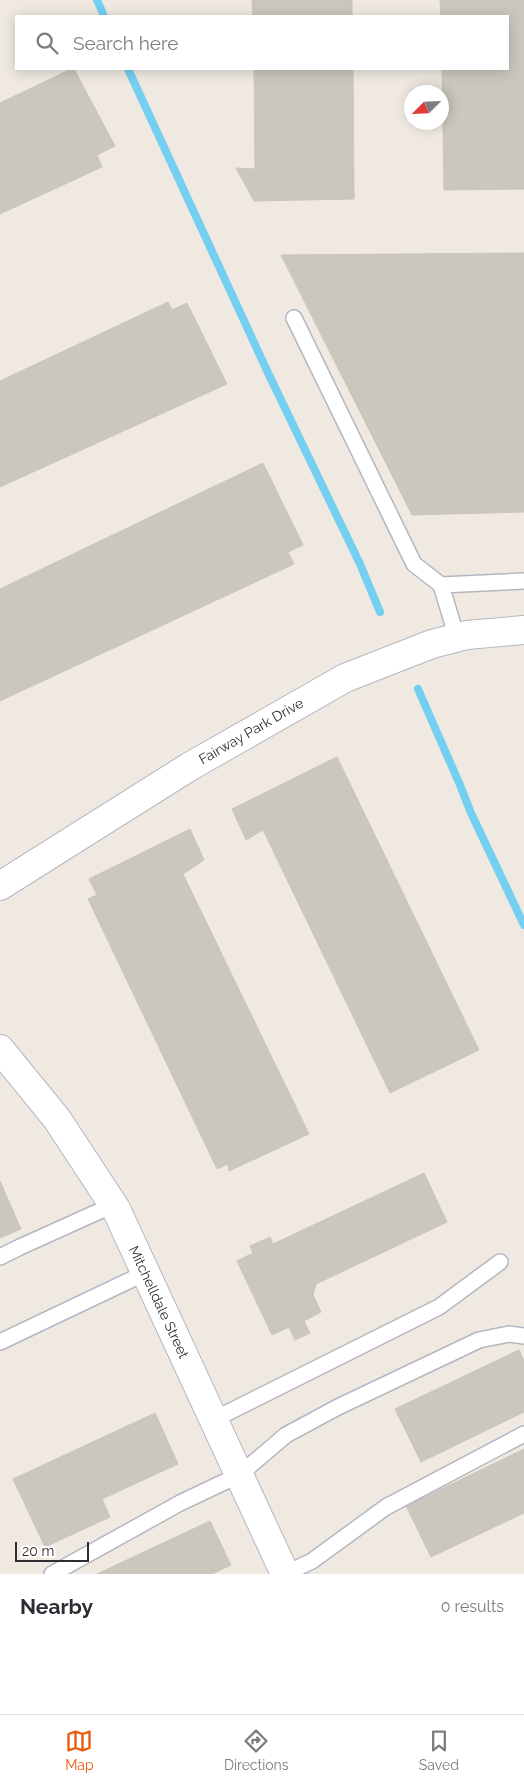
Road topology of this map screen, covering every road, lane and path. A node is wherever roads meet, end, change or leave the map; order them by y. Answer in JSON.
{"nodes":[{"id":1,"x":294,"y":318,"type":"dead end"},
{"id":2,"x":524,"y":581,"type":"edge"},
{"id":3,"x":441,"y":585,"type":"junction"},
{"id":4,"x":524,"y":630,"type":"edge"},
{"id":5,"x":457,"y":638,"type":"junction"},
{"id":6,"x":0,"y":886,"type":"edge"},
{"id":7,"x":0,"y":1049,"type":"edge"},
{"id":8,"x":113,"y":1205,"type":"junction"},
{"id":9,"x":0,"y":1257,"type":"edge"},
{"id":10,"x":500,"y":1262,"type":"dead end"},
{"id":11,"x":145,"y":1272,"type":"junction"},
{"id":12,"x":524,"y":1336,"type":"edge"},
{"id":13,"x":0,"y":1342,"type":"edge"},
{"id":14,"x":214,"y":1420,"type":"junction"},
{"id":15,"x":524,"y":1434,"type":"edge"},
{"id":16,"x":239,"y":1475,"type":"junction"},
{"id":17,"x":52,"y":1574,"type":"edge"},
{"id":18,"x":285,"y":1574,"type":"edge"}],
"edges":[{"from":1,"to":3,"type":"lane"},
{"from":2,"to":3,"type":"lane"},
{"from":3,"to":5,"type":"lane"},
{"from":4,"to":5,"type":"street","name":"Fairway Park Drive"},
{"from":5,"to":6,"type":"street","name":"Fairway Park Drive"},
{"from":7,"to":8,"type":"street","name":"Mitchelldale Street"},
{"from":8,"to":9,"type":"lane"},
{"from":8,"to":11,"type":"street","name":"Mitchelldale Street"},
{"from":10,"to":14,"type":"lane"},
{"from":11,"to":13,"type":"lane"},
{"from":11,"to":14,"type":"street","name":"Mitchelldale Street"},
{"from":12,"to":16,"type":"lane"},
{"from":14,"to":16,"type":"street","name":"Mitchelldale Street"},
{"from":15,"to":18,"type":"lane"},
{"from":16,"to":17,"type":"lane"},
{"from":16,"to":18,"type":"street","name":"Mitchelldale Street"}]}
